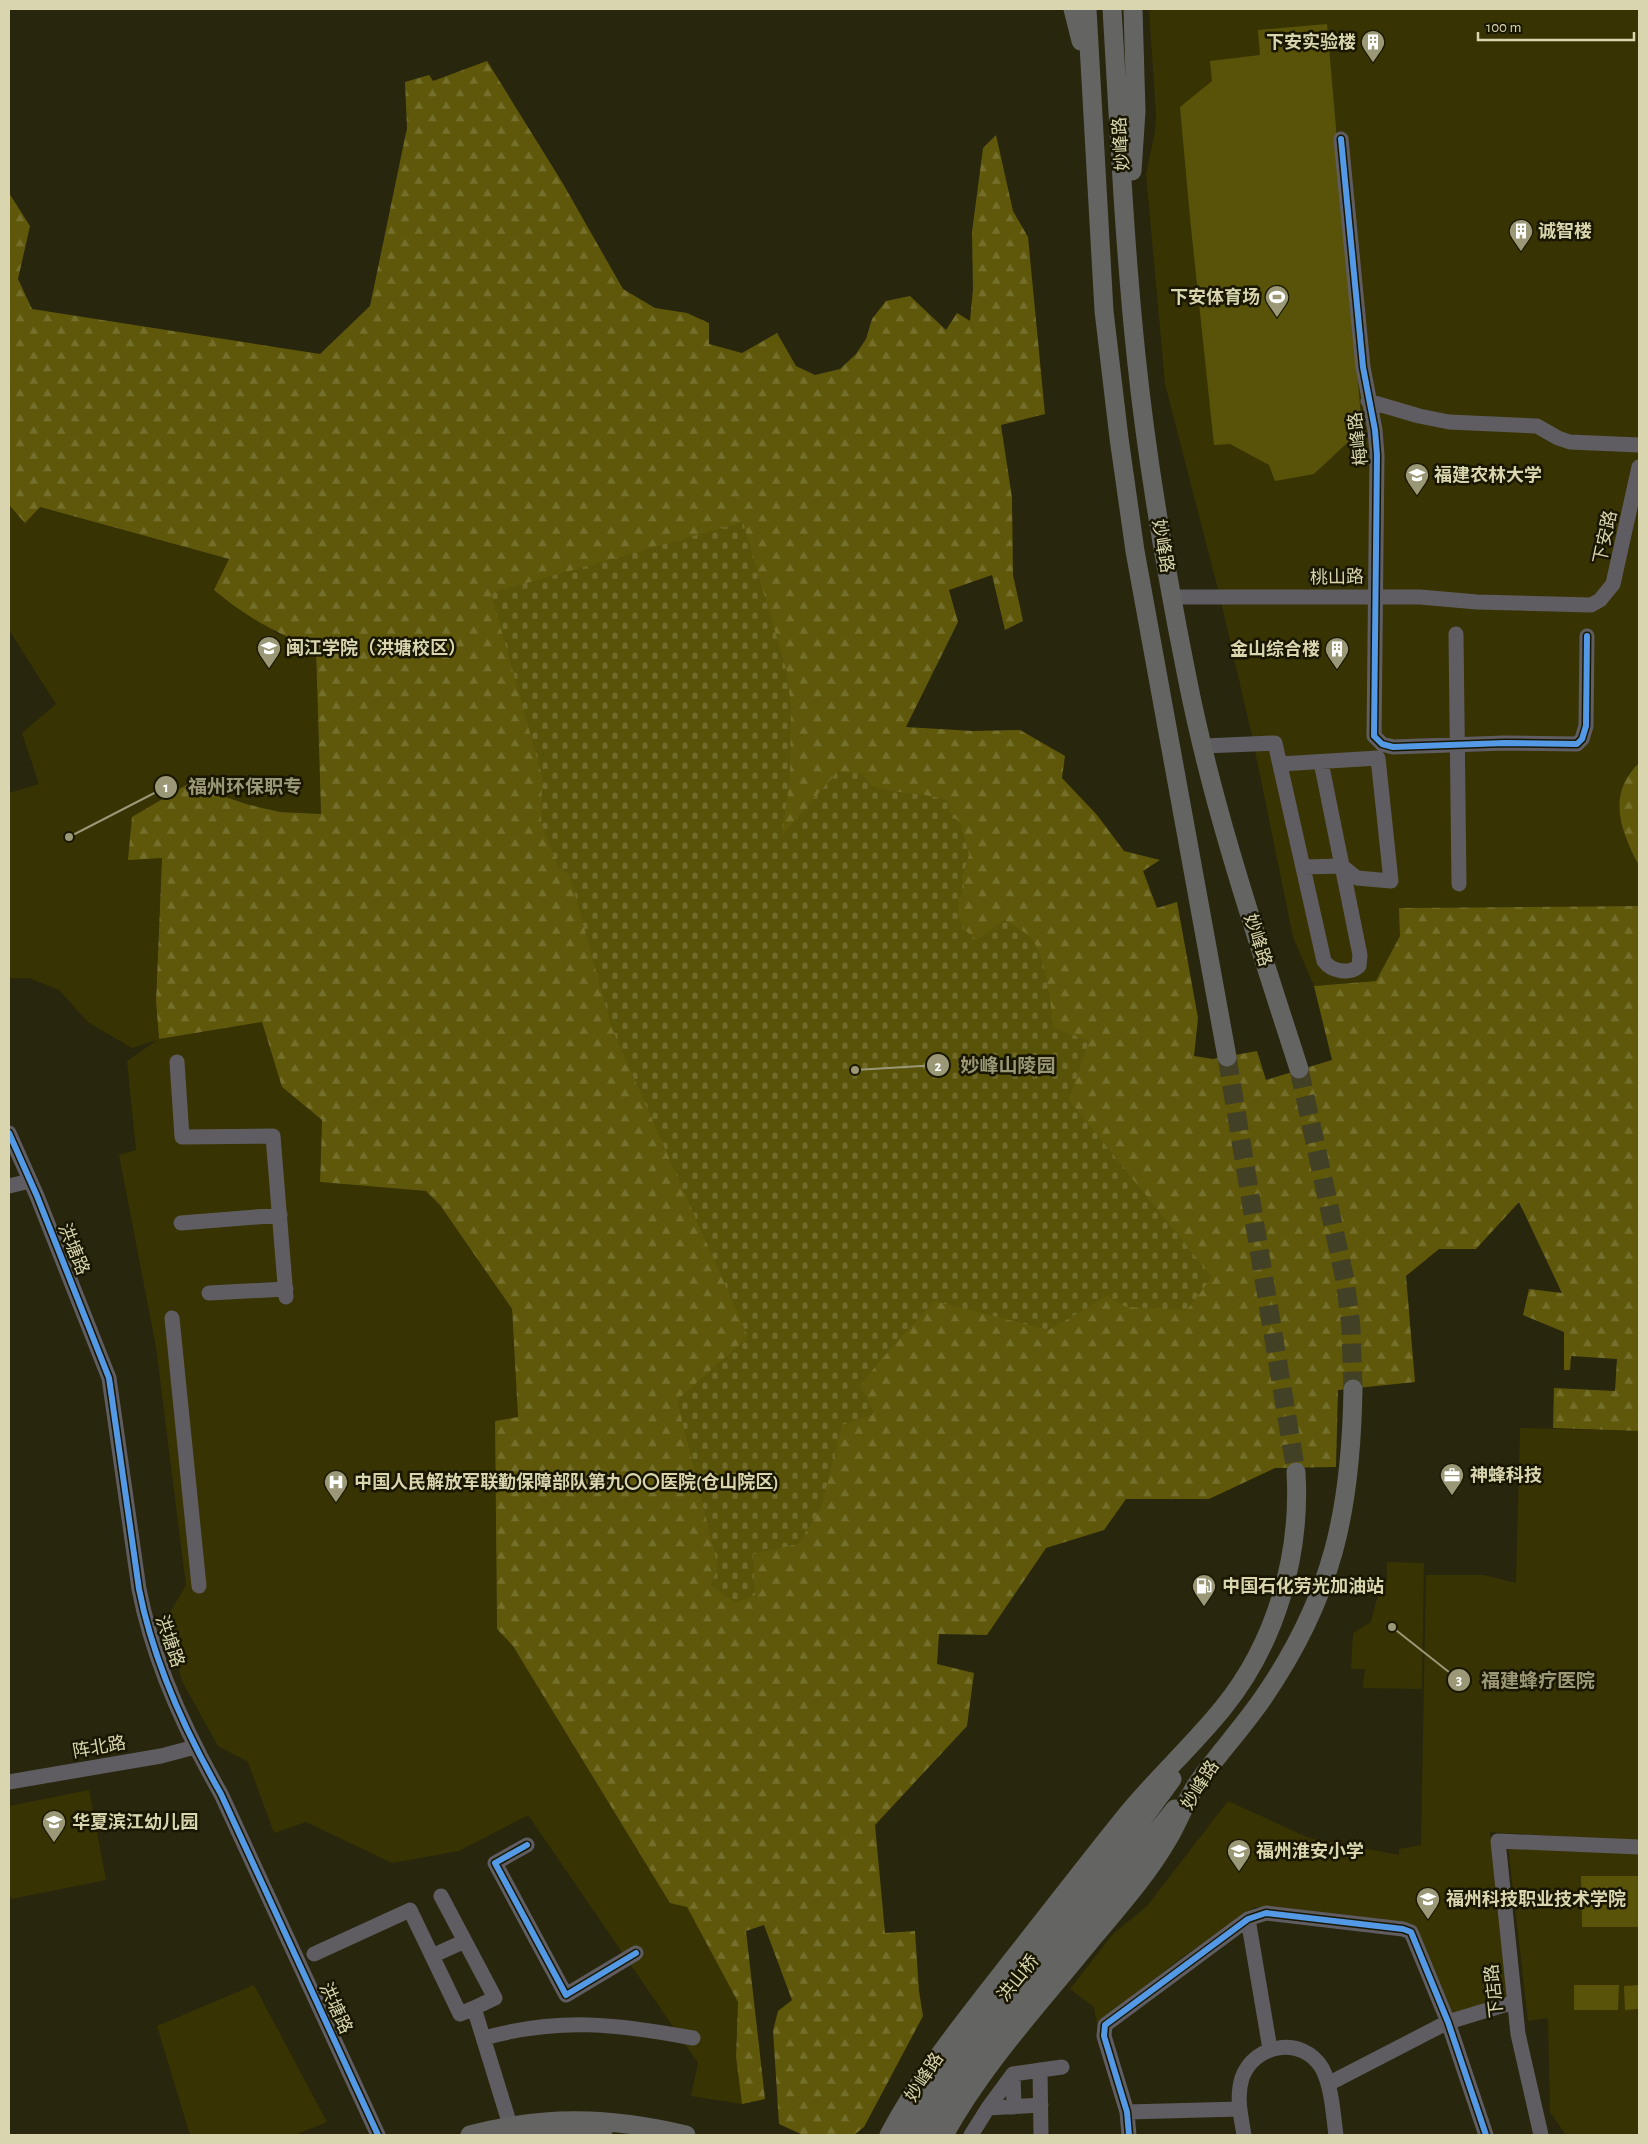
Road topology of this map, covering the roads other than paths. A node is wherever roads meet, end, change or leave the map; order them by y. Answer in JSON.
{"nodes":[{"id":1,"x":1073,"y":9,"type":"edge"},
{"id":2,"x":1087,"y":9,"type":"edge"},
{"id":3,"x":1112,"y":9,"type":"edge"},
{"id":4,"x":1133,"y":9,"type":"edge"},
{"id":5,"x":1090,"y":62,"type":"junction"},
{"id":6,"x":1341,"y":140,"type":"dead end"},
{"id":7,"x":1126,"y":217,"type":"junction"},
{"id":8,"x":1368,"y":401,"type":"junction"},
{"id":9,"x":1639,"y":445,"type":"edge"},
{"id":10,"x":1639,"y":467,"type":"edge"},
{"id":11,"x":1375,"y":596,"type":"junction"},
{"id":12,"x":1172,"y":597,"type":"junction"},
{"id":13,"x":1591,"y":605,"type":"joint"},
{"id":14,"x":1456,"y":634,"type":"dead end"},
{"id":15,"x":1587,"y":636,"type":"dead end"},
{"id":16,"x":1458,"y":745,"type":"junction"},
{"id":17,"x":1204,"y":746,"type":"junction"},
{"id":18,"x":1321,"y":762,"type":"junction"},
{"id":19,"x":1280,"y":764,"type":"junction"},
{"id":20,"x":1342,"y":866,"type":"junction"},
{"id":21,"x":1303,"y":867,"type":"junction"},
{"id":22,"x":1460,"y":884,"type":"dead end"},
{"id":23,"x":1227,"y":1057,"type":"tunnel mouth"},
{"id":24,"x":177,"y":1062,"type":"dead end"},
{"id":25,"x":1299,"y":1069,"type":"tunnel mouth"},
{"id":26,"x":9,"y":1132,"type":"edge"},
{"id":27,"x":30,"y":1181,"type":"junction"},
{"id":28,"x":9,"y":1186,"type":"edge"},
{"id":29,"x":280,"y":1215,"type":"junction"},
{"id":30,"x":181,"y":1223,"type":"dead end"},
{"id":31,"x":209,"y":1293,"type":"dead end"},
{"id":32,"x":172,"y":1318,"type":"dead end"},
{"id":33,"x":1353,"y":1389,"type":"tunnel mouth"},
{"id":34,"x":1296,"y":1472,"type":"tunnel mouth"},
{"id":35,"x":199,"y":1586,"type":"dead end"},
{"id":36,"x":1223,"y":1708,"type":"junction"},
{"id":37,"x":195,"y":1747,"type":"junction"},
{"id":38,"x":9,"y":1782,"type":"edge"},
{"id":39,"x":1197,"y":1784,"type":"junction"},
{"id":40,"x":1145,"y":1831,"type":"junction"},
{"id":41,"x":527,"y":1845,"type":"dead end"},
{"id":42,"x":1639,"y":1847,"type":"edge"},
{"id":43,"x":441,"y":1896,"type":"dead end"},
{"id":44,"x":1248,"y":1919,"type":"junction"},
{"id":45,"x":465,"y":1941,"type":"junction"},
{"id":46,"x":636,"y":1953,"type":"dead end"},
{"id":47,"x":314,"y":1954,"type":"dead end"},
{"id":48,"x":432,"y":1956,"type":"junction"},
{"id":49,"x":1514,"y":2002,"type":"junction"},
{"id":50,"x":474,"y":2008,"type":"junction"},
{"id":51,"x":1448,"y":2022,"type":"junction"},
{"id":52,"x":484,"y":2038,"type":"junction"},
{"id":53,"x":693,"y":2038,"type":"dead end"},
{"id":54,"x":1270,"y":2049,"type":"junction"},
{"id":55,"x":1062,"y":2067,"type":"dead end"},
{"id":56,"x":1040,"y":2070,"type":"junction"},
{"id":57,"x":1012,"y":2074,"type":"junction"},
{"id":58,"x":1328,"y":2084,"type":"junction"},
{"id":59,"x":1040,"y":2105,"type":"junction"},
{"id":60,"x":1014,"y":2107,"type":"junction"},
{"id":61,"x":988,"y":2108,"type":"junction"},
{"id":62,"x":1240,"y":2109,"type":"junction"},
{"id":63,"x":1127,"y":2112,"type":"junction"},
{"id":64,"x":510,"y":2125,"type":"junction"},
{"id":65,"x":378,"y":2135,"type":"edge"},
{"id":66,"x":470,"y":2135,"type":"edge"},
{"id":67,"x":526,"y":2135,"type":"edge"},
{"id":68,"x":603,"y":2135,"type":"edge"},
{"id":69,"x":686,"y":2135,"type":"edge"},
{"id":70,"x":889,"y":2135,"type":"edge"},
{"id":71,"x":907,"y":2135,"type":"edge"},
{"id":72,"x":925,"y":2135,"type":"edge"},
{"id":73,"x":944,"y":2135,"type":"edge"},
{"id":74,"x":971,"y":2135,"type":"edge"},
{"id":75,"x":1041,"y":2135,"type":"edge"},
{"id":76,"x":1128,"y":2135,"type":"edge"},
{"id":77,"x":1244,"y":2135,"type":"edge"},
{"id":78,"x":1336,"y":2135,"type":"edge"},
{"id":79,"x":1486,"y":2135,"type":"edge"},
{"id":80,"x":1541,"y":2135,"type":"edge"}],
"edges":[{"from":1,"to":5,"type":"main road"},
{"from":2,"to":5,"type":"main road","name":"妙峰路"},
{"from":3,"to":7,"type":"main road","name":"妙峰路"},
{"from":4,"to":7,"type":"main road"},
{"from":5,"to":23,"type":"main road","name":"妙峰路"},
{"from":6,"to":8,"type":"street","name":"梅峰路"},
{"from":7,"to":12,"type":"main road","name":"妙峰路"},
{"from":8,"to":9,"type":"street"},
{"from":8,"to":11,"type":"street","name":"梅峰路"},
{"from":10,"to":13,"type":"street","name":"下安路"},
{"from":11,"to":12,"type":"street","name":"桃山路"},
{"from":11,"to":13,"type":"street","name":"桃山路"},
{"from":11,"to":16,"type":"street","name":"梅峰路"},
{"from":12,"to":17,"type":"main road","name":"妙峰路"},
{"from":14,"to":16,"type":"street"},
{"from":15,"to":16,"type":"street"},
{"from":16,"to":22,"type":"street"},
{"from":17,"to":19,"type":"street"},
{"from":17,"to":25,"type":"main road","name":"妙峰路"},
{"from":18,"to":19,"type":"street"},
{"from":18,"to":20,"type":"street"},
{"from":18,"to":20,"type":"street"},
{"from":19,"to":21,"type":"street"},
{"from":20,"to":21,"type":"street"},
{"from":20,"to":21,"type":"street"},
{"from":24,"to":29,"type":"street"},
{"from":26,"to":27,"type":"street","name":"洪塘路"},
{"from":27,"to":28,"type":"street"},
{"from":27,"to":37,"type":"street","name":"洪塘路"},
{"from":29,"to":30,"type":"street"},
{"from":29,"to":31,"type":"street"},
{"from":32,"to":35,"type":"street"},
{"from":33,"to":39,"type":"main road","name":"妙峰路"},
{"from":34,"to":36,"type":"main road","name":"妙峰路"},
{"from":36,"to":40,"type":"main road"},
{"from":36,"to":70,"type":"main road","name":"妙峰路"},
{"from":37,"to":38,"type":"street","name":"阵北路"},
{"from":37,"to":65,"type":"street","name":"洪塘路"},
{"from":39,"to":40,"type":"main road"},
{"from":39,"to":73,"type":"main road","name":"妙峰路"},
{"from":40,"to":71,"type":"main road","name":"洪山桥"},
{"from":40,"to":72,"type":"main road"},
{"from":41,"to":46,"type":"street"},
{"from":42,"to":49,"type":"street","name":"下店路"},
{"from":43,"to":45,"type":"street"},
{"from":44,"to":51,"type":"street"},
{"from":44,"to":54,"type":"street"},
{"from":44,"to":63,"type":"street"},
{"from":45,"to":48,"type":"street"},
{"from":45,"to":50,"type":"street"},
{"from":47,"to":48,"type":"street"},
{"from":48,"to":50,"type":"street"},
{"from":49,"to":51,"type":"street"},
{"from":49,"to":80,"type":"street","name":"下店路"},
{"from":50,"to":52,"type":"street"},
{"from":51,"to":58,"type":"street"},
{"from":51,"to":79,"type":"street"},
{"from":52,"to":53,"type":"street"},
{"from":52,"to":64,"type":"street"},
{"from":54,"to":58,"type":"street"},
{"from":54,"to":62,"type":"street"},
{"from":55,"to":56,"type":"street"},
{"from":56,"to":57,"type":"street"},
{"from":56,"to":59,"type":"street"},
{"from":57,"to":60,"type":"street"},
{"from":57,"to":61,"type":"street"},
{"from":58,"to":78,"type":"street"},
{"from":59,"to":60,"type":"street"},
{"from":59,"to":75,"type":"street"},
{"from":60,"to":61,"type":"street"},
{"from":61,"to":74,"type":"street"},
{"from":62,"to":63,"type":"street"},
{"from":62,"to":77,"type":"street"},
{"from":63,"to":76,"type":"street"},
{"from":64,"to":66,"type":"main road"},
{"from":64,"to":69,"type":"main road"},
{"from":67,"to":68,"type":"main road"}]}
